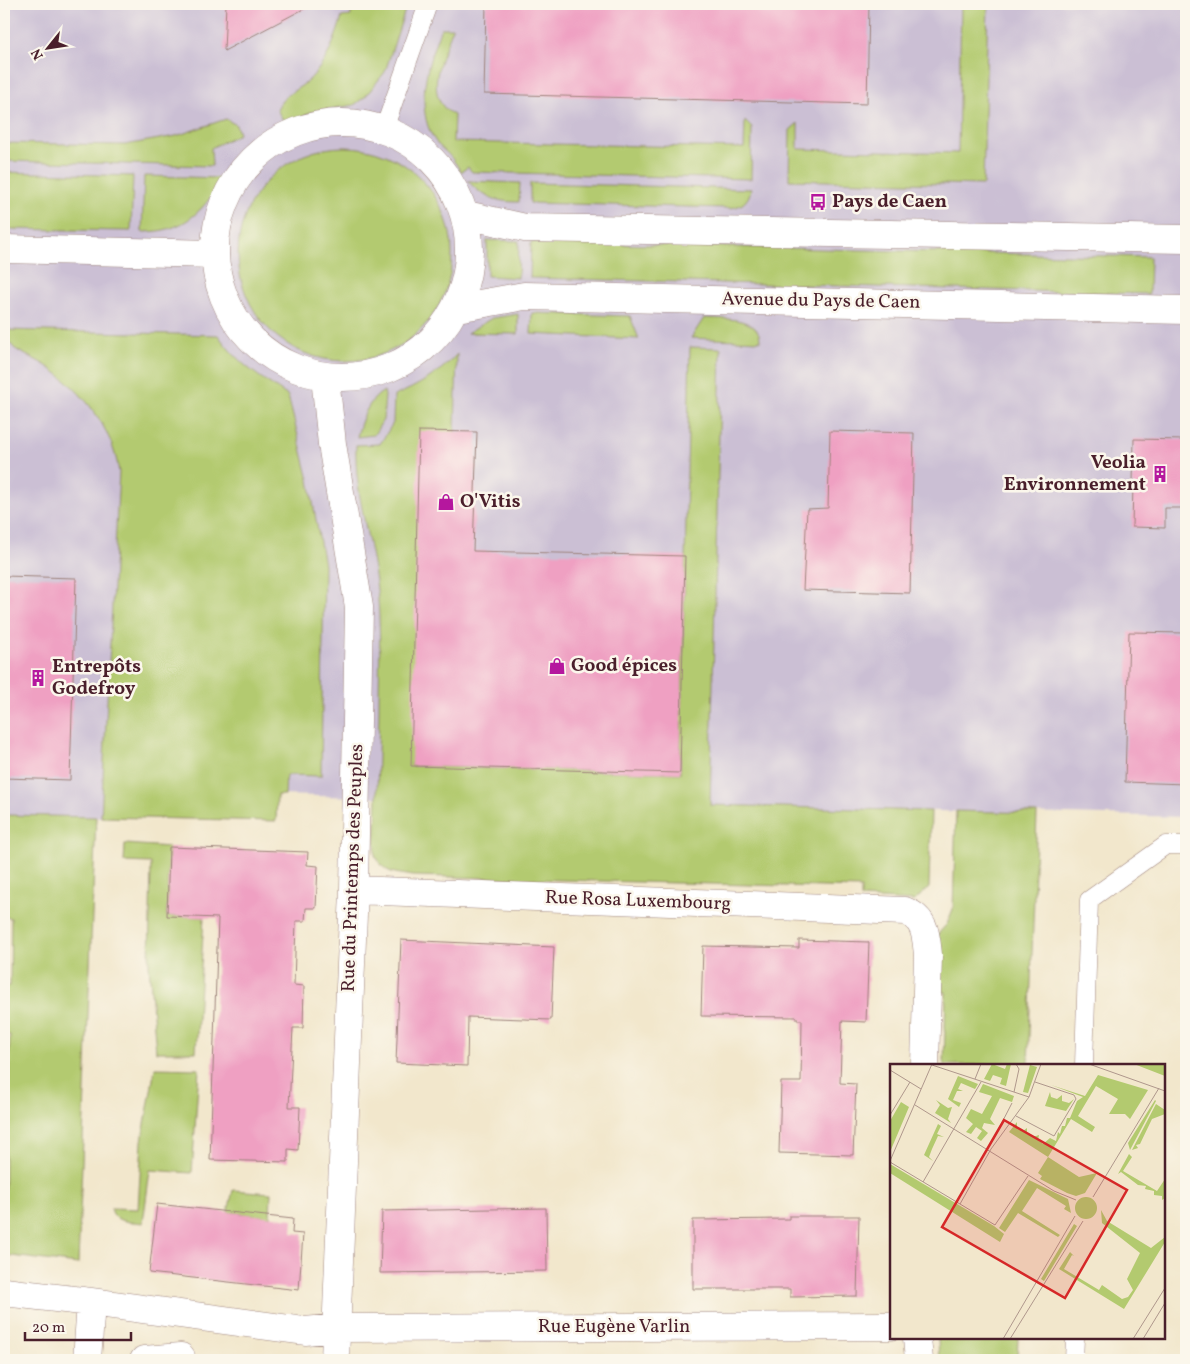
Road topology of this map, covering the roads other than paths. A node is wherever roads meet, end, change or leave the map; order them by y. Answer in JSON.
{"nodes":[{"id":1,"x":428,"y":4,"type":"edge"},
{"id":2,"x":384,"y":129,"type":"junction"},
{"id":3,"x":466,"y":215,"type":"junction"},
{"id":4,"x":1186,"y":239,"type":"edge"},
{"id":5,"x":4,"y":249,"type":"edge"},
{"id":6,"x":214,"y":254,"type":"junction"},
{"id":7,"x":457,"y":308,"type":"junction"},
{"id":8,"x":1186,"y":310,"type":"edge"},
{"id":9,"x":325,"y":377,"type":"junction"},
{"id":10,"x":1186,"y":845,"type":"edge"},
{"id":11,"x":354,"y":890,"type":"junction"},
{"id":12,"x":924,"y":1064,"type":"edge"},
{"id":13,"x":1084,"y":1064,"type":"edge"},
{"id":14,"x":4,"y":1292,"type":"edge"},
{"id":15,"x":91,"y":1302,"type":"junction"},
{"id":16,"x":890,"y":1326,"type":"edge"},
{"id":17,"x":337,"y":1328,"type":"junction"},
{"id":18,"x":917,"y":1339,"type":"edge"},
{"id":19,"x":1075,"y":1339,"type":"edge"},
{"id":20,"x":181,"y":1357,"type":"dead end"},
{"id":21,"x":87,"y":1360,"type":"edge"},
{"id":22,"x":144,"y":1360,"type":"edge"},
{"id":23,"x":335,"y":1360,"type":"edge"},
{"id":24,"x":920,"y":1360,"type":"edge"},
{"id":25,"x":1074,"y":1360,"type":"edge"}],
"edges":[{"from":1,"to":2,"type":"lane"},
{"from":2,"to":3,"type":"street"},
{"from":2,"to":6,"type":"street"},
{"from":3,"to":4,"type":"street"},
{"from":3,"to":7,"type":"street"},
{"from":5,"to":6,"type":"street"},
{"from":6,"to":9,"type":"street"},
{"from":7,"to":8,"type":"street","name":"Avenue du Pays de Caen"},
{"from":7,"to":9,"type":"street"},
{"from":9,"to":11,"type":"street","name":"Rue du Printemps des Peuples"},
{"from":10,"to":13,"type":"lane"},
{"from":11,"to":12,"type":"street","name":"Rue Rosa Luxembourg"},
{"from":11,"to":17,"type":"street","name":"Rue du Printemps des Peuples"},
{"from":14,"to":15,"type":"street","name":"Rue Eugène Varlin"},
{"from":15,"to":17,"type":"street","name":"Rue Eugène Varlin"},
{"from":15,"to":21,"type":"street"},
{"from":16,"to":17,"type":"street","name":"Rue Eugène Varlin"},
{"from":17,"to":23,"type":"street","name":"Rue du Printemps des Peuples"},
{"from":18,"to":24,"type":"street"},
{"from":19,"to":25,"type":"lane"},
{"from":20,"to":22,"type":"street"}]}
